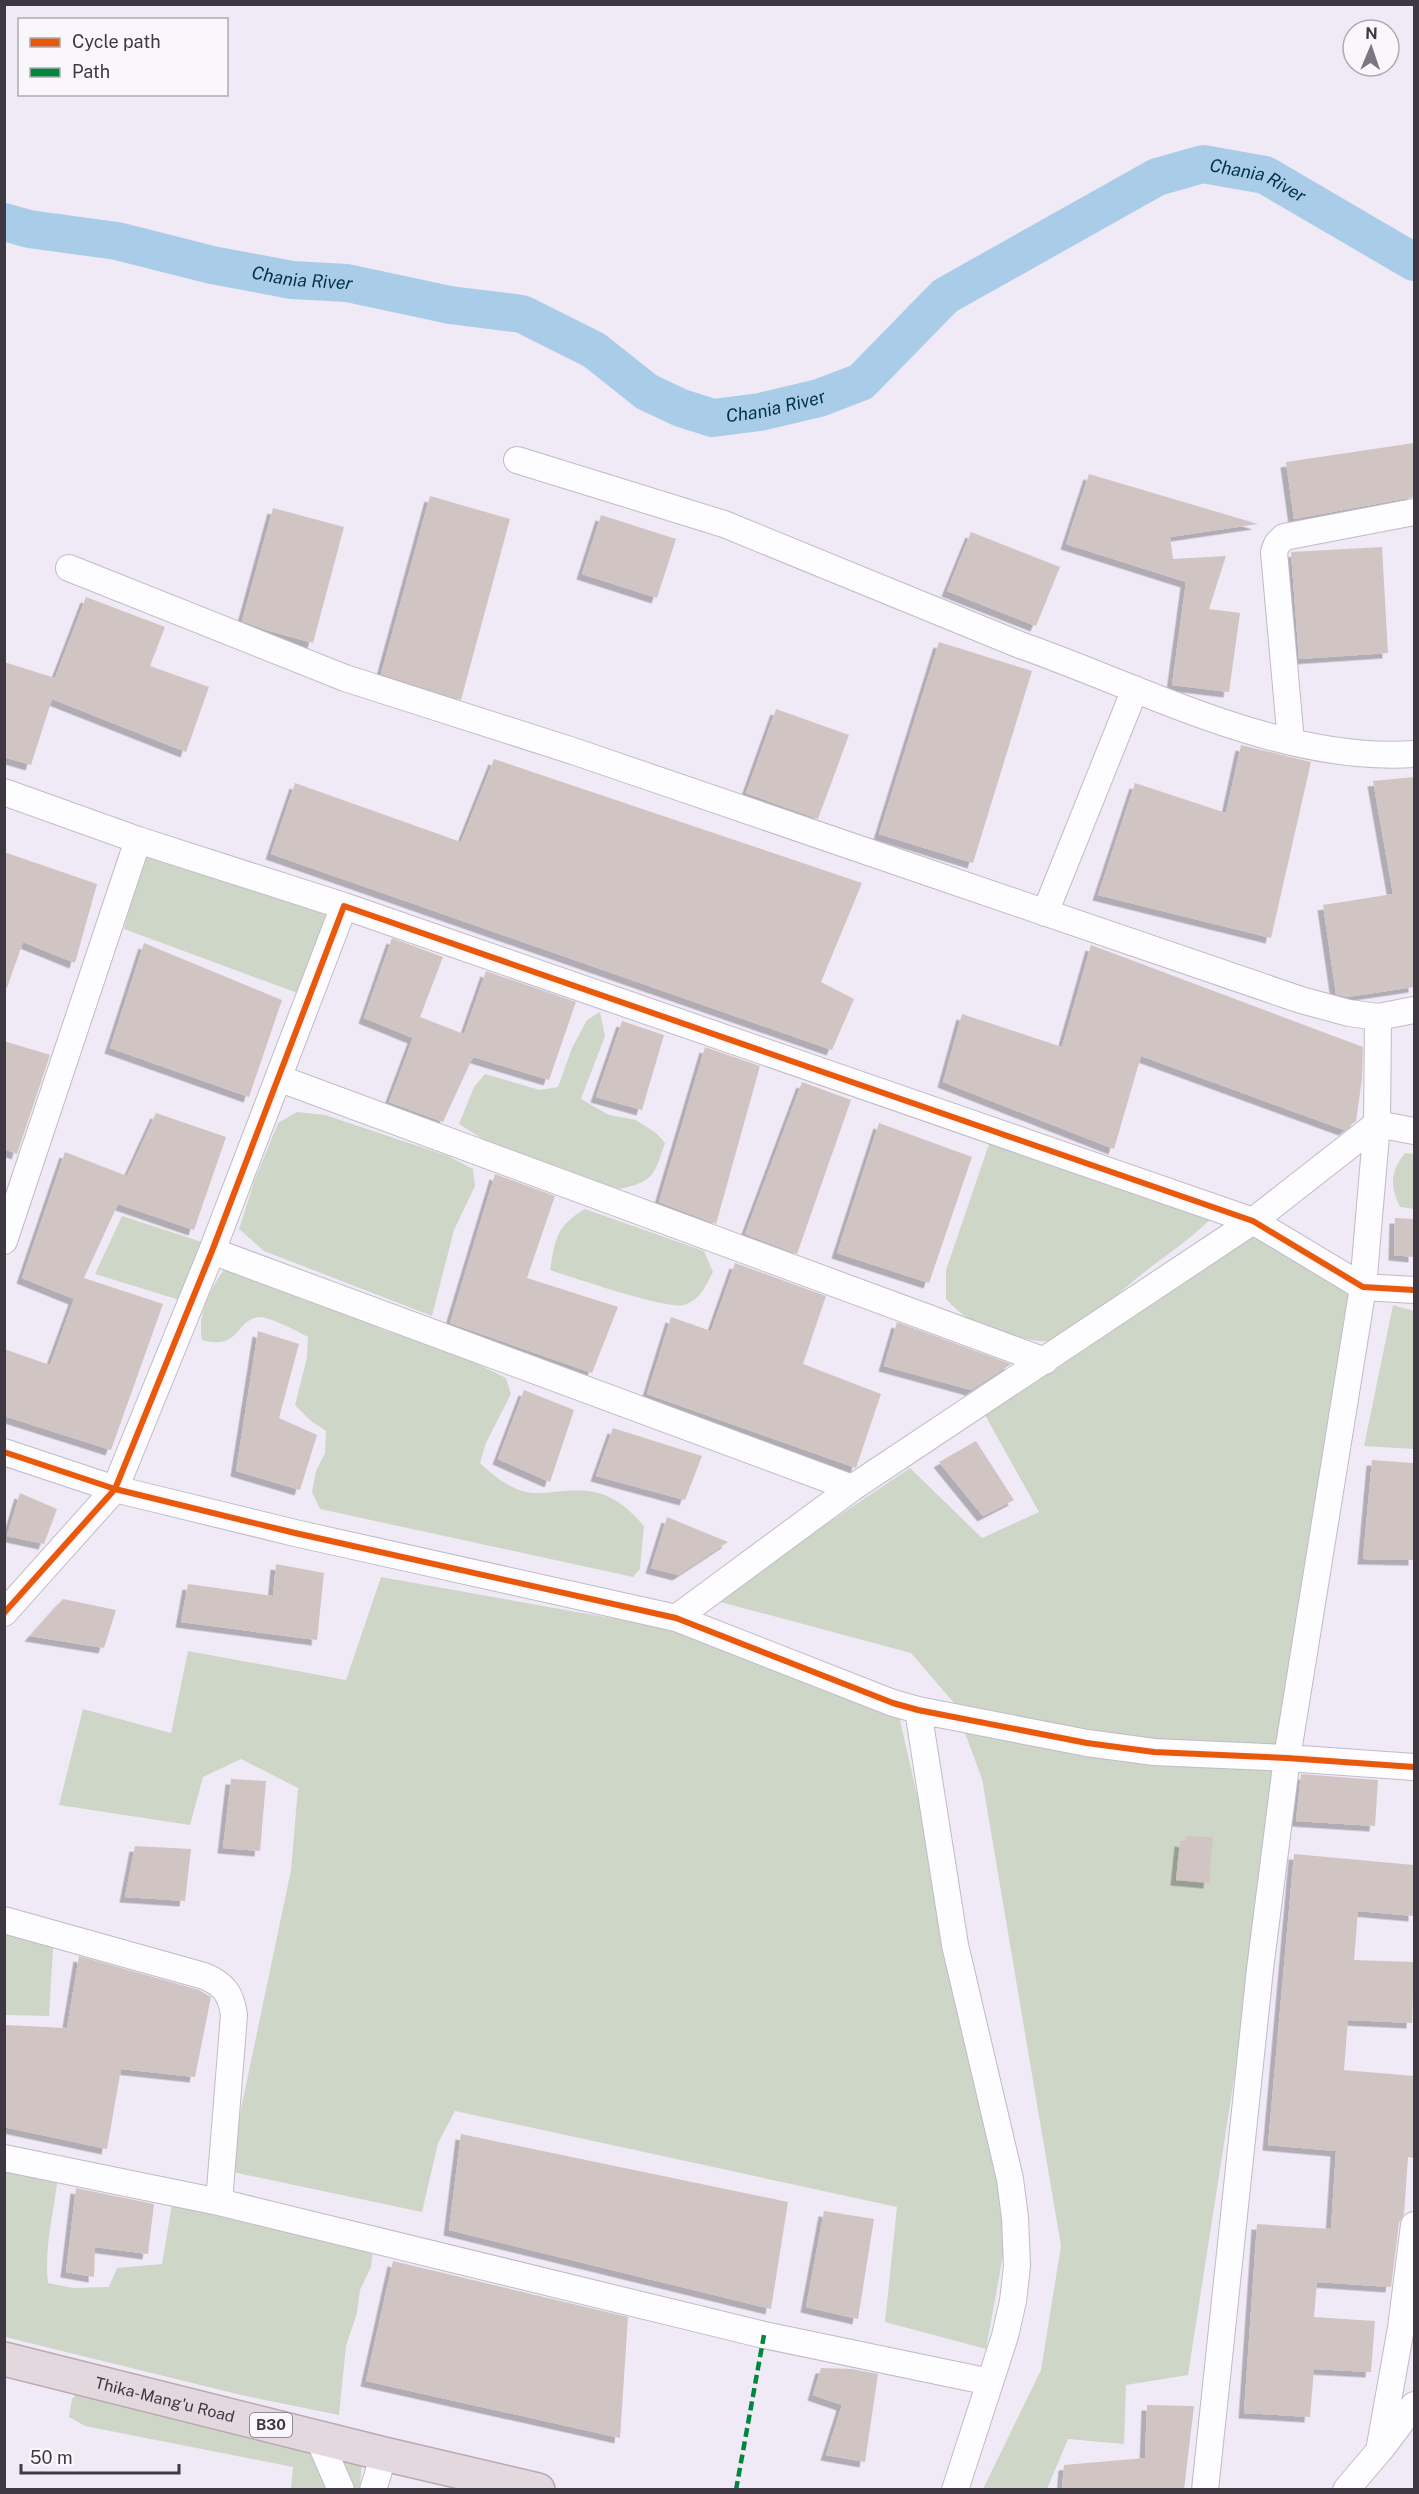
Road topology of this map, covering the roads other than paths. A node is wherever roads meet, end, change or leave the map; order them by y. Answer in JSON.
{"nodes":[{"id":1,"x":517,"y":460,"type":"dead end"},
{"id":2,"x":1414,"y":512,"type":"edge"},
{"id":3,"x":69,"y":568,"type":"dead end"},
{"id":4,"x":1135,"y":689,"type":"junction"},
{"id":5,"x":1291,"y":742,"type":"junction"},
{"id":6,"x":1414,"y":754,"type":"edge"},
{"id":7,"x":4,"y":792,"type":"edge"},
{"id":8,"x":138,"y":840,"type":"junction"},
{"id":9,"x":344,"y":906,"type":"junction"},
{"id":10,"x":1045,"y":913,"type":"junction"},
{"id":11,"x":1414,"y":1010,"type":"edge"},
{"id":12,"x":1378,"y":1017,"type":"junction"},
{"id":13,"x":278,"y":1078,"type":"junction"},
{"id":14,"x":1377,"y":1124,"type":"junction"},
{"id":15,"x":1414,"y":1131,"type":"edge"},
{"id":16,"x":1252,"y":1221,"type":"junction"},
{"id":17,"x":4,"y":1241,"type":"edge"},
{"id":18,"x":212,"y":1251,"type":"junction"},
{"id":19,"x":1364,"y":1287,"type":"junction"},
{"id":20,"x":1414,"y":1290,"type":"edge"},
{"id":21,"x":1045,"y":1361,"type":"junction"},
{"id":22,"x":4,"y":1452,"type":"edge"},
{"id":23,"x":852,"y":1488,"type":"junction"},
{"id":24,"x":115,"y":1489,"type":"junction"},
{"id":25,"x":4,"y":1613,"type":"edge"},
{"id":26,"x":676,"y":1618,"type":"junction"},
{"id":27,"x":918,"y":1710,"type":"junction"},
{"id":28,"x":1287,"y":1758,"type":"junction"},
{"id":29,"x":1414,"y":1767,"type":"edge"},
{"id":30,"x":4,"y":1920,"type":"edge"},
{"id":31,"x":4,"y":2158,"type":"edge"},
{"id":32,"x":219,"y":2202,"type":"junction"},
{"id":33,"x":1414,"y":2225,"type":"edge"},
{"id":34,"x":4,"y":2359,"type":"edge"},
{"id":35,"x":990,"y":2382,"type":"junction"},
{"id":36,"x":1414,"y":2405,"type":"edge"},
{"id":37,"x":318,"y":2437,"type":"junction"},
{"id":38,"x":1379,"y":2451,"type":"junction"},
{"id":39,"x":384,"y":2454,"type":"junction"},
{"id":40,"x":341,"y":2490,"type":"edge"},
{"id":41,"x":374,"y":2490,"type":"edge"},
{"id":42,"x":538,"y":2490,"type":"edge"},
{"id":43,"x":955,"y":2490,"type":"edge"},
{"id":44,"x":1204,"y":2490,"type":"edge"},
{"id":45,"x":1346,"y":2490,"type":"edge"}],
"edges":[{"from":1,"to":4,"type":"street"},
{"from":2,"to":5,"type":"street"},
{"from":3,"to":10,"type":"street"},
{"from":4,"to":5,"type":"street"},
{"from":4,"to":10,"type":"street"},
{"from":5,"to":6,"type":"street"},
{"from":7,"to":8,"type":"street"},
{"from":8,"to":9,"type":"street"},
{"from":8,"to":17,"type":"street"},
{"from":9,"to":13,"type":"street"},
{"from":9,"to":16,"type":"street"},
{"from":10,"to":12,"type":"street"},
{"from":11,"to":12,"type":"street"},
{"from":12,"to":14,"type":"street"},
{"from":13,"to":18,"type":"street"},
{"from":13,"to":21,"type":"street"},
{"from":14,"to":15,"type":"street"},
{"from":14,"to":16,"type":"street"},
{"from":14,"to":19,"type":"street"},
{"from":16,"to":19,"type":"street"},
{"from":16,"to":21,"type":"street"},
{"from":18,"to":23,"type":"street"},
{"from":18,"to":24,"type":"street"},
{"from":19,"to":20,"type":"street"},
{"from":19,"to":28,"type":"street"},
{"from":21,"to":23,"type":"street"},
{"from":22,"to":24,"type":"street"},
{"from":23,"to":26,"type":"street"},
{"from":24,"to":25,"type":"street"},
{"from":24,"to":26,"type":"street"},
{"from":26,"to":27,"type":"street"},
{"from":27,"to":28,"type":"street"},
{"from":27,"to":35,"type":"street"},
{"from":28,"to":29,"type":"street"},
{"from":28,"to":44,"type":"street"},
{"from":30,"to":32,"type":"street"},
{"from":31,"to":32,"type":"street"},
{"from":32,"to":35,"type":"street"},
{"from":33,"to":38,"type":"street"},
{"from":34,"to":37,"type":"highway","name":"Thika-Mang'u Road","number":"B30"},
{"from":35,"to":43,"type":"street"},
{"from":36,"to":38,"type":"street"},
{"from":37,"to":39,"type":"highway","name":"Thika-Mang'u Road","number":"B30"},
{"from":37,"to":40,"type":"street"},
{"from":38,"to":45,"type":"street"},
{"from":39,"to":41,"type":"street"},
{"from":39,"to":42,"type":"highway","name":"Thika-Mang'u Road","number":"B30"}]}
